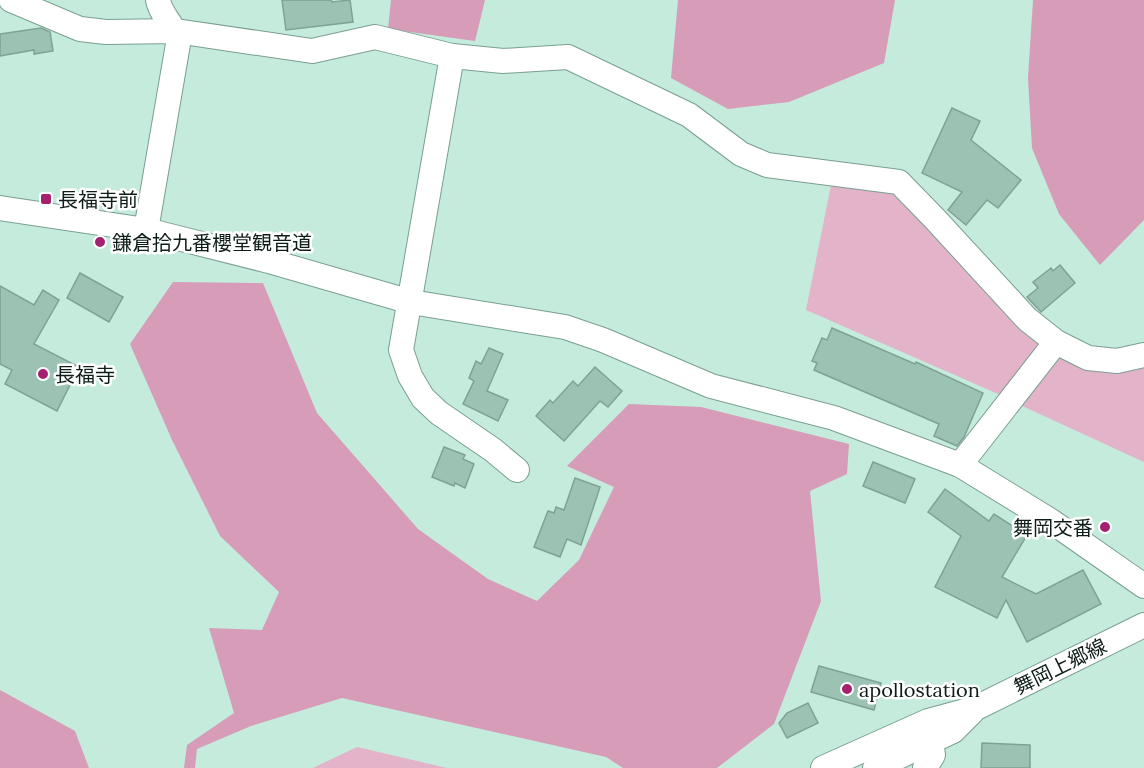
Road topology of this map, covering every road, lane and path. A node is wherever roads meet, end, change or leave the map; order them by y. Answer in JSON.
{"nodes":[{"id":1,"x":11,"y":0,"type":"edge"},
{"id":2,"x":158,"y":0,"type":"edge"},
{"id":3,"x":176,"y":31,"type":"junction"},
{"id":4,"x":452,"y":56,"type":"junction"},
{"id":5,"x":0,"y":208,"type":"edge"},
{"id":6,"x":146,"y":230,"type":"junction"},
{"id":7,"x":411,"y":302,"type":"junction"},
{"id":8,"x":1056,"y":342,"type":"junction"},
{"id":9,"x":1144,"y":354,"type":"edge"},
{"id":10,"x":960,"y":465,"type":"junction"},
{"id":11,"x":517,"y":470,"type":"dead end"},
{"id":12,"x":1144,"y":586,"type":"edge"},
{"id":13,"x":1144,"y":625,"type":"edge"},
{"id":14,"x":930,"y":732,"type":"junction"},
{"id":15,"x":823,"y":768,"type":"edge"},
{"id":16,"x":875,"y":768,"type":"edge"},
{"id":17,"x":926,"y":768,"type":"edge"}],
"edges":[{"from":1,"to":3,"type":"street"},
{"from":2,"to":3,"type":"street"},
{"from":3,"to":4,"type":"street"},
{"from":3,"to":6,"type":"street"},
{"from":4,"to":7,"type":"street"},
{"from":4,"to":8,"type":"street"},
{"from":5,"to":6,"type":"street"},
{"from":6,"to":7,"type":"street"},
{"from":7,"to":10,"type":"street"},
{"from":7,"to":11,"type":"street"},
{"from":8,"to":9,"type":"street"},
{"from":8,"to":10,"type":"street"},
{"from":10,"to":12,"type":"street"},
{"from":13,"to":14,"type":"street","name":"舞岡上郷線"},
{"from":14,"to":15,"type":"street","name":"舞岡上郷線"},
{"from":14,"to":16,"type":"street","name":"舞岡上郷線"},
{"from":14,"to":17,"type":"street"}]}
